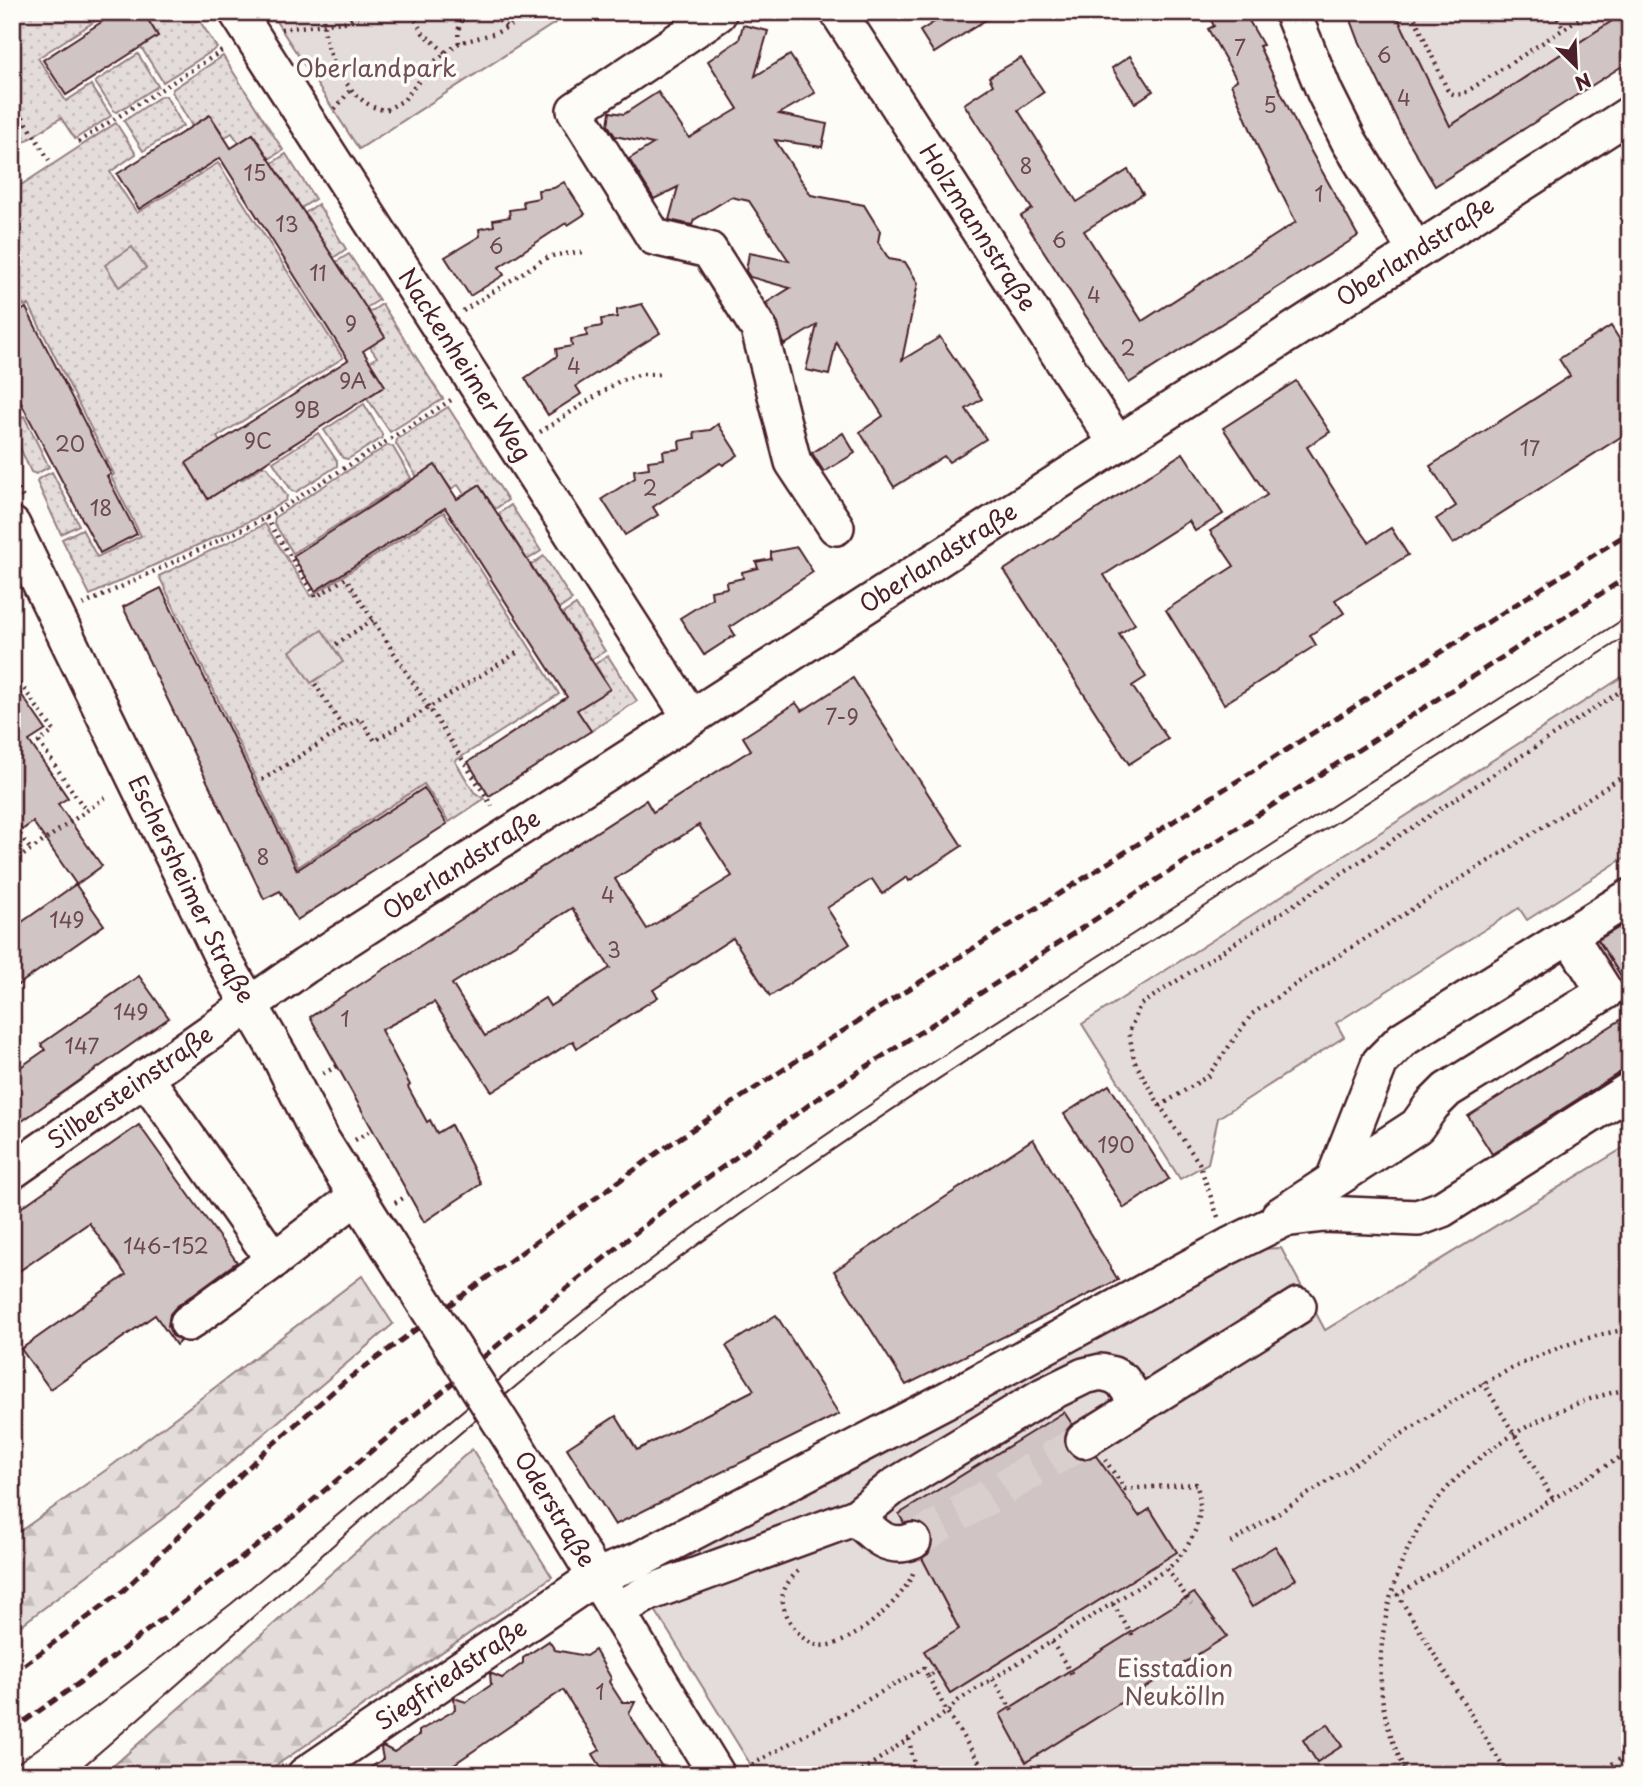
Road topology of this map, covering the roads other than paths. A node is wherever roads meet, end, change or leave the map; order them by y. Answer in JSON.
{"nodes":[{"id":1,"x":838,"y":12,"type":"edge"},
{"id":2,"x":1292,"y":12,"type":"edge"},
{"id":3,"x":718,"y":14,"type":"edge"},
{"id":4,"x":245,"y":24,"type":"edge"},
{"id":5,"x":1630,"y":114,"type":"edge"},
{"id":6,"x":1416,"y":251,"type":"junction"},
{"id":7,"x":1117,"y":444,"type":"junction"},
{"id":8,"x":12,"y":525,"type":"edge"},
{"id":9,"x":835,"y":527,"type":"dead end"},
{"id":10,"x":691,"y":718,"type":"junction"},
{"id":11,"x":1630,"y":897,"type":"edge"},
{"id":12,"x":1569,"y":935,"type":"junction"},
{"id":13,"x":249,"y":1004,"type":"junction"},
{"id":14,"x":145,"y":1077,"type":"junction"},
{"id":15,"x":1630,"y":1090,"type":"edge"},
{"id":16,"x":12,"y":1171,"type":"edge"},
{"id":17,"x":1334,"y":1179,"type":"junction"},
{"id":18,"x":357,"y":1196,"type":"junction"},
{"id":19,"x":1240,"y":1241,"type":"junction"},
{"id":20,"x":388,"y":1245,"type":"joint"},
{"id":21,"x":274,"y":1260,"type":"junction"},
{"id":22,"x":1298,"y":1306,"type":"dead end"},
{"id":23,"x":188,"y":1322,"type":"dead end"},
{"id":24,"x":1139,"y":1405,"type":"junction"},
{"id":25,"x":1084,"y":1440,"type":"tunnel mouth"},
{"id":26,"x":856,"y":1517,"type":"junction"},
{"id":27,"x":913,"y":1541,"type":"tunnel mouth"},
{"id":28,"x":597,"y":1576,"type":"junction"},
{"id":29,"x":616,"y":1611,"type":"junction"},
{"id":30,"x":730,"y":1772,"type":"edge"},
{"id":31,"x":305,"y":1775,"type":"edge"}],
"edges":[{"from":1,"to":7,"type":"street","name":"Holzmannstraße"},
{"from":2,"to":6,"type":"street"},
{"from":3,"to":9,"type":"street"},
{"from":4,"to":10,"type":"street","name":"Nackenheimer Weg"},
{"from":5,"to":6,"type":"street","name":"Oberlandstraße"},
{"from":6,"to":7,"type":"street","name":"Oberlandstraße"},
{"from":7,"to":10,"type":"street","name":"Oberlandstraße"},
{"from":8,"to":13,"type":"street","name":"Eschersheimer Straße"},
{"from":10,"to":13,"type":"street","name":"Oberlandstraße"},
{"from":11,"to":12,"type":"street"},
{"from":12,"to":17,"type":"street"},
{"from":12,"to":17,"type":"street"},
{"from":13,"to":14,"type":"street","name":"Silbersteinstraße"},
{"from":13,"to":18,"type":"street","name":"Eschersheimer Straße"},
{"from":14,"to":16,"type":"street","name":"Silbersteinstraße"},
{"from":14,"to":21,"type":"street"},
{"from":15,"to":19,"type":"street"},
{"from":17,"to":19,"type":"street"},
{"from":18,"to":20,"type":"street","name":"Eschersheimer Straße"},
{"from":18,"to":21,"type":"street"},
{"from":19,"to":28,"type":"street","name":"Siegfriedstraße"},
{"from":20,"to":28,"type":"street","name":"Oderstraße","bridge":true},
{"from":21,"to":23,"type":"street"},
{"from":22,"to":24,"type":"street"},
{"from":24,"to":25,"type":"street"},
{"from":24,"to":26,"type":"street"},
{"from":26,"to":27,"type":"street"},
{"from":26,"to":29,"type":"street"},
{"from":28,"to":29,"type":"street","name":"Oderstraße"},
{"from":28,"to":31,"type":"street","name":"Siegfriedstraße"},
{"from":29,"to":30,"type":"street","name":"Oderstraße"}]}
